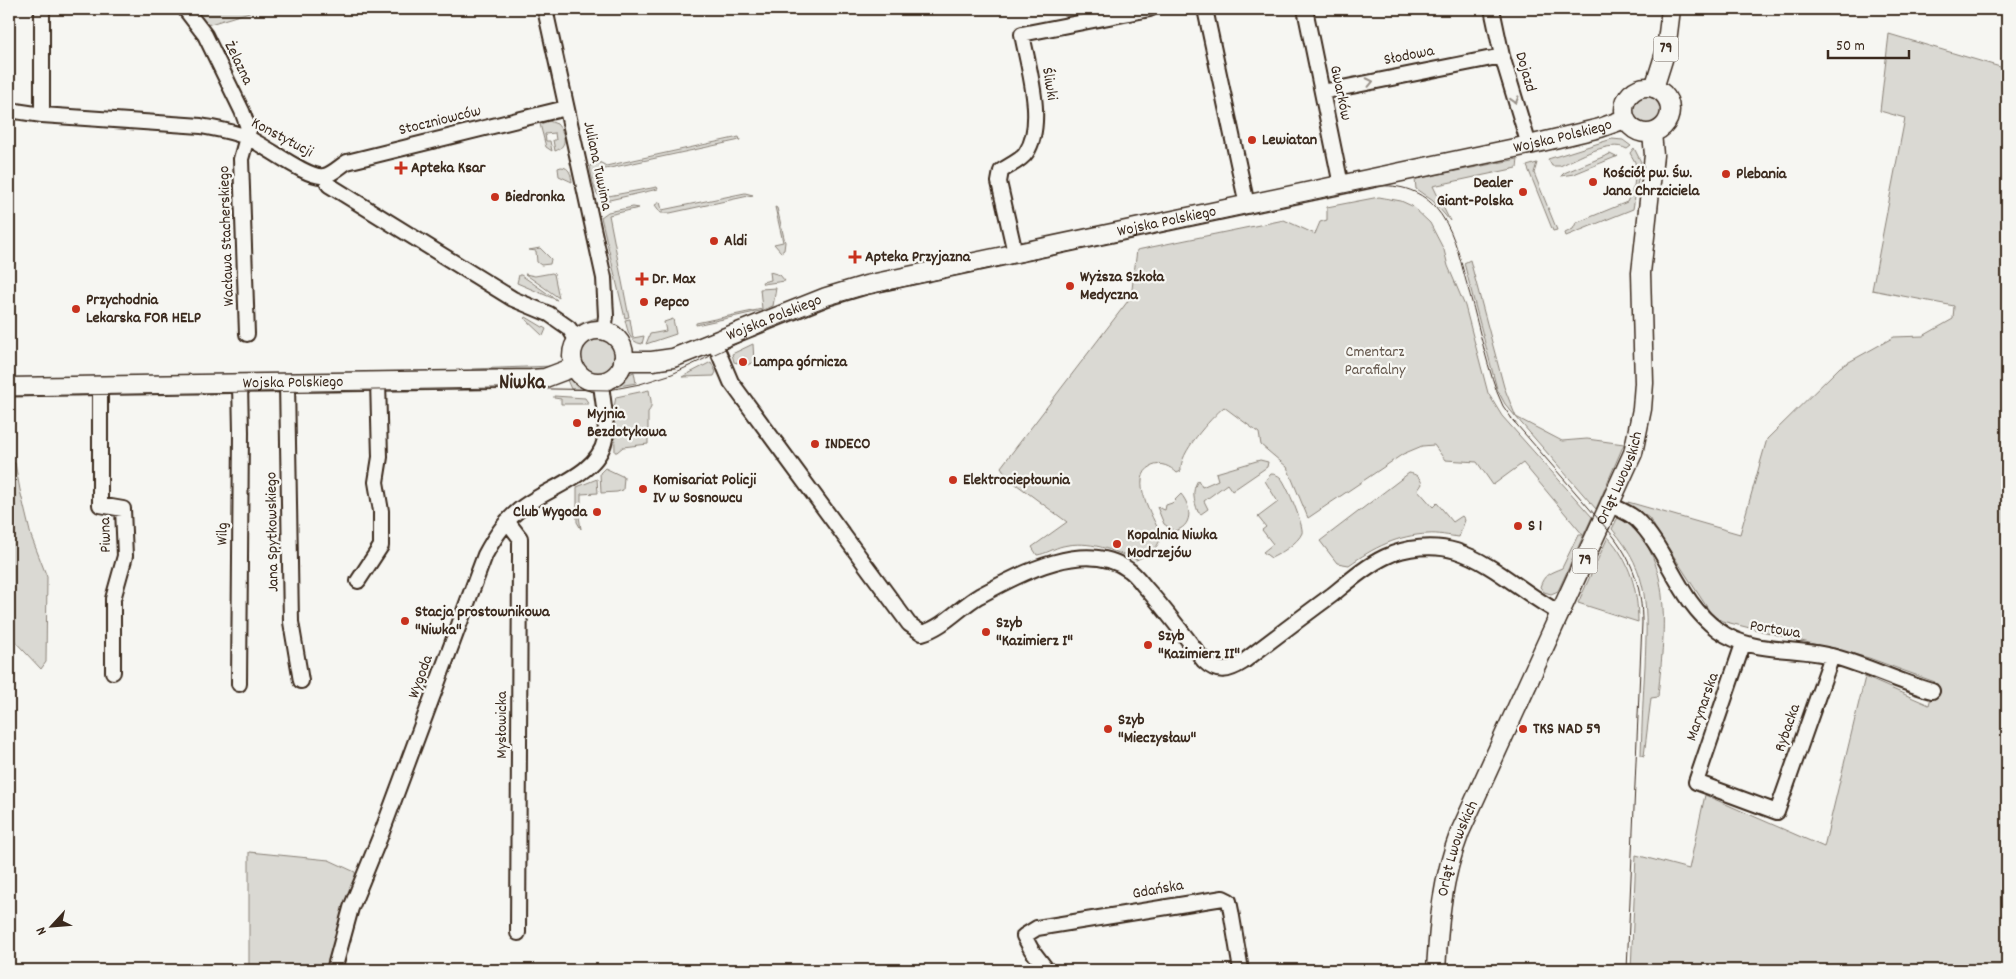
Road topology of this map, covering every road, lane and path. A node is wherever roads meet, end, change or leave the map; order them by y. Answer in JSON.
{"nodes":[{"id":1,"x":42,"y":9,"type":"edge"},
{"id":2,"x":185,"y":9,"type":"edge"},
{"id":3,"x":545,"y":9,"type":"edge"},
{"id":4,"x":1150,"y":9,"type":"edge"},
{"id":5,"x":1205,"y":9,"type":"edge"},
{"id":6,"x":1305,"y":9,"type":"edge"},
{"id":7,"x":1492,"y":9,"type":"edge"},
{"id":8,"x":1671,"y":9,"type":"edge"},
{"id":9,"x":1502,"y":56,"type":"junction"},
{"id":10,"x":1654,"y":88,"type":"junction"},
{"id":11,"x":1322,"y":92,"type":"junction"},
{"id":12,"x":566,"y":108,"type":"junction"},
{"id":13,"x":9,"y":110,"type":"edge"},
{"id":14,"x":42,"y":115,"type":"junction"},
{"id":15,"x":1625,"y":119,"type":"junction"},
{"id":16,"x":1652,"y":133,"type":"junction"},
{"id":17,"x":247,"y":138,"type":"junction"},
{"id":18,"x":1529,"y":145,"type":"junction"},
{"id":19,"x":324,"y":176,"type":"junction"},
{"id":20,"x":1341,"y":185,"type":"junction"},
{"id":21,"x":1246,"y":205,"type":"junction"},
{"id":22,"x":1014,"y":253,"type":"junction"},
{"id":23,"x":604,"y":331,"type":"junction"},
{"id":24,"x":247,"y":334,"type":"dead end"},
{"id":25,"x":573,"y":335,"type":"junction"},
{"id":26,"x":714,"y":342,"type":"junction"},
{"id":27,"x":623,"y":361,"type":"junction"},
{"id":28,"x":574,"y":367,"type":"junction"},
{"id":29,"x":378,"y":382,"type":"junction"},
{"id":30,"x":601,"y":382,"type":"junction"},
{"id":31,"x":287,"y":383,"type":"junction"},
{"id":32,"x":240,"y":384,"type":"junction"},
{"id":33,"x":100,"y":386,"type":"junction"},
{"id":34,"x":9,"y":387,"type":"edge"},
{"id":35,"x":1610,"y":505,"type":"junction"},
{"id":36,"x":507,"y":521,"type":"junction"},
{"id":37,"x":358,"y":581,"type":"dead end"},
{"id":38,"x":1560,"y":613,"type":"junction"},
{"id":39,"x":1744,"y":644,"type":"junction"},
{"id":40,"x":1832,"y":656,"type":"junction"},
{"id":41,"x":113,"y":672,"type":"dead end"},
{"id":42,"x":301,"y":681,"type":"dead end"},
{"id":43,"x":239,"y":684,"type":"dead end"},
{"id":44,"x":1932,"y":691,"type":"dead end"},
{"id":45,"x":1777,"y":812,"type":"joint"},
{"id":46,"x":518,"y":933,"type":"dead end"},
{"id":47,"x":334,"y":970,"type":"edge"},
{"id":48,"x":1047,"y":970,"type":"edge"},
{"id":49,"x":1242,"y":970,"type":"edge"},
{"id":50,"x":1436,"y":970,"type":"edge"}],
"edges":[{"from":1,"to":14,"type":"street"},
{"from":2,"to":17,"type":"street","name":"Żelazna"},
{"from":3,"to":12,"type":"street","name":"Juliana Tuwima"},
{"from":4,"to":22,"type":"street","name":"Śliwki"},
{"from":5,"to":21,"type":"street"},
{"from":6,"to":11,"type":"street","name":"Gwarków"},
{"from":7,"to":9,"type":"street","name":"Dojazd"},
{"from":8,"to":10,"type":"main road","number":"79"},
{"from":11,"to":9,"type":"street","name":"Słodowa","one_way":true},
{"from":9,"to":18,"type":"street","name":"Dojazd","one_way":true},
{"from":10,"to":15,"type":"main road"},
{"from":10,"to":16,"type":"main road"},
{"from":11,"to":20,"type":"street","name":"Gwarków"},
{"from":12,"to":19,"type":"street","name":"Stoczniowców"},
{"from":12,"to":23,"type":"street","name":"Juliana Tuwima"},
{"from":13,"to":14,"type":"street","name":"Konstytucji"},
{"from":14,"to":17,"type":"street","name":"Konstytucji"},
{"from":15,"to":16,"type":"main road"},
{"from":15,"to":18,"type":"main road","name":"Wojska Polskiego"},
{"from":16,"to":35,"type":"main road","name":"Orląt Lwowskich","number":"79"},
{"from":17,"to":19,"type":"street","name":"Konstytucji"},
{"from":17,"to":24,"type":"street","name":"Wacława Stacherskiego"},
{"from":18,"to":20,"type":"main road","name":"Wojska Polskiego"},
{"from":19,"to":25,"type":"street","name":"Konstytucji"},
{"from":20,"to":21,"type":"main road","name":"Wojska Polskiego"},
{"from":21,"to":22,"type":"main road","name":"Wojska Polskiego"},
{"from":22,"to":26,"type":"main road","name":"Wojska Polskiego"},
{"from":23,"to":25,"type":"main road"},
{"from":23,"to":27,"type":"main road"},
{"from":25,"to":28,"type":"main road"},
{"from":26,"to":27,"type":"main road","name":"Wojska Polskiego"},
{"from":26,"to":38,"type":"street","name":"Wojska Polskiego"},
{"from":27,"to":30,"type":"main road"},
{"from":28,"to":29,"type":"main road","name":"Wojska Polskiego"},
{"from":28,"to":30,"type":"main road"},
{"from":29,"to":31,"type":"main road","name":"Wojska Polskiego"},
{"from":29,"to":37,"type":"street"},
{"from":30,"to":36,"type":"street","name":"Wygoda"},
{"from":31,"to":32,"type":"main road","name":"Wojska Polskiego"},
{"from":31,"to":42,"type":"street","name":"Jana Spytkowskiego"},
{"from":32,"to":33,"type":"main road","name":"Wojska Polskiego"},
{"from":32,"to":43,"type":"street","name":"Wilg"},
{"from":33,"to":34,"type":"main road","name":"Wojska Polskiego"},
{"from":33,"to":41,"type":"street","name":"Piwna"},
{"from":35,"to":38,"type":"main road","name":"Orląt Lwowskich","number":"79"},
{"from":35,"to":39,"type":"street","name":"Portowa"},
{"from":36,"to":46,"type":"street","name":"Mysłowicka"},
{"from":36,"to":47,"type":"street","name":"Wygoda"},
{"from":38,"to":50,"type":"main road","name":"Orląt Lwowskich","number":"79"},
{"from":39,"to":40,"type":"street","name":"Portowa"},
{"from":39,"to":45,"type":"street","name":"Marynarska"},
{"from":40,"to":44,"type":"street","name":"Portowa"},
{"from":40,"to":45,"type":"street","name":"Rybacka"},
{"from":48,"to":49,"type":"street","name":"Gdańska"}]}
